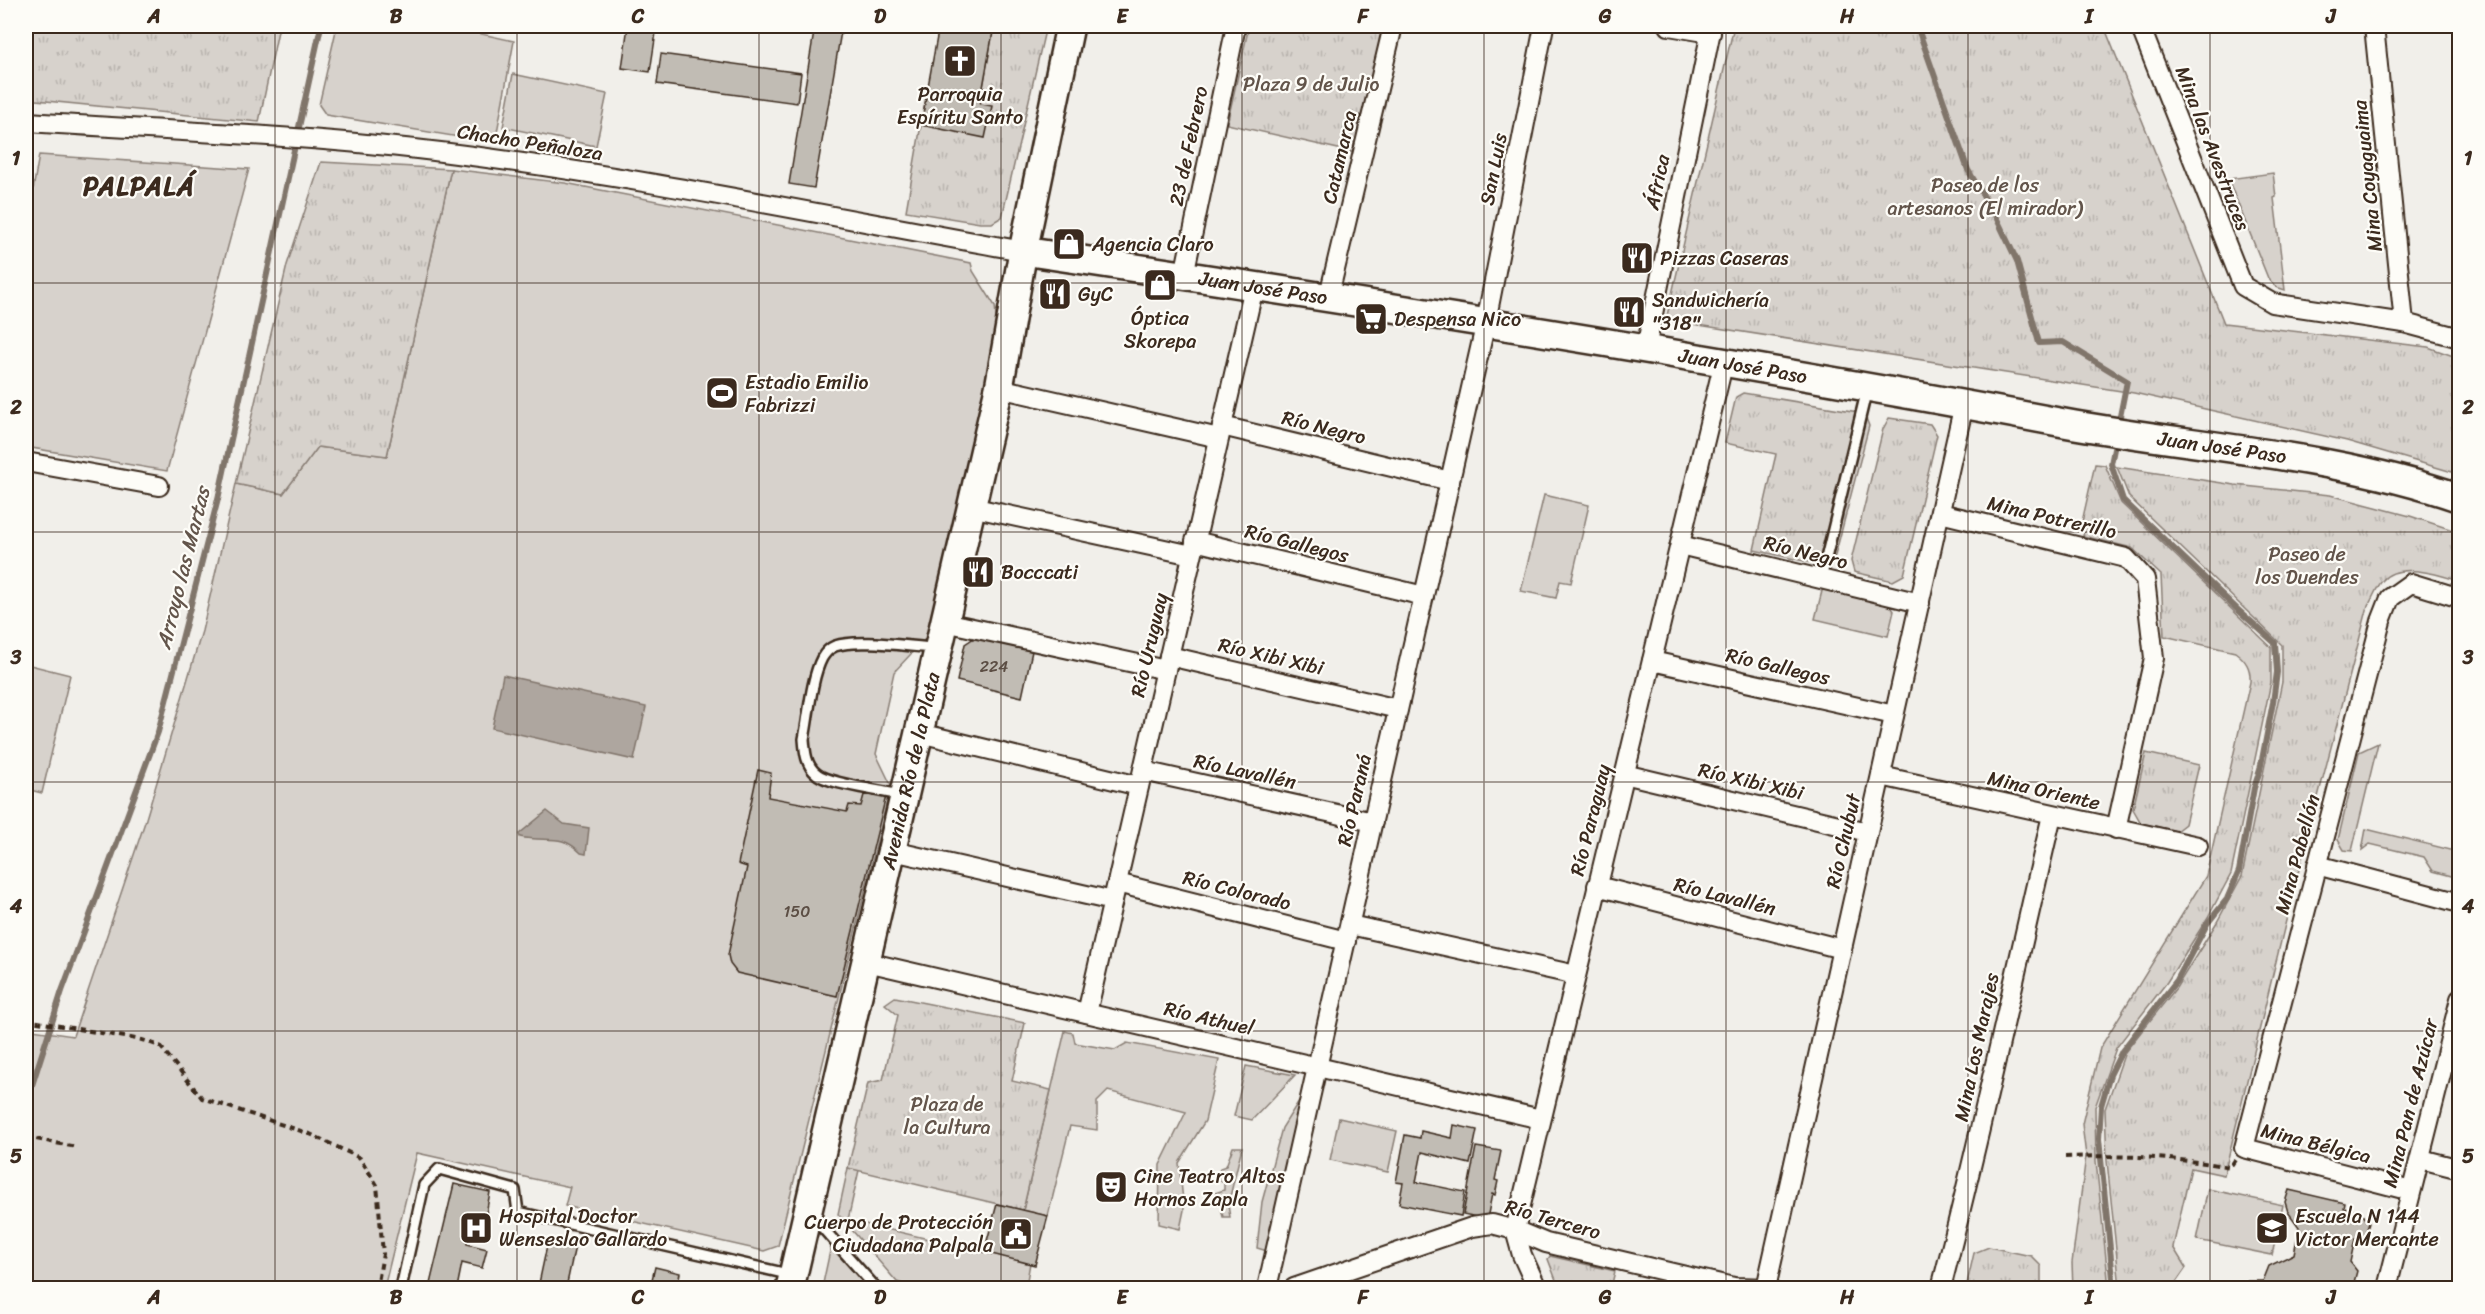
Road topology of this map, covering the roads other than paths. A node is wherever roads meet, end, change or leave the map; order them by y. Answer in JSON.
{"nodes":[{"id":1,"x":1070,"y":26,"type":"edge"},
{"id":2,"x":1236,"y":26,"type":"edge"},
{"id":3,"x":1393,"y":26,"type":"edge"},
{"id":4,"x":1544,"y":26,"type":"edge"},
{"id":5,"x":1669,"y":26,"type":"edge"},
{"id":6,"x":2140,"y":26,"type":"edge"},
{"id":7,"x":2374,"y":26,"type":"edge"},
{"id":8,"x":1711,"y":29,"type":"edge"},
{"id":9,"x":26,"y":122,"type":"edge"},
{"id":10,"x":1023,"y":251,"type":"junction"},
{"id":11,"x":1184,"y":275,"type":"junction"},
{"id":12,"x":1254,"y":287,"type":"junction"},
{"id":13,"x":1328,"y":299,"type":"junction"},
{"id":14,"x":1486,"y":322,"type":"junction"},
{"id":15,"x":2404,"y":323,"type":"junction"},
{"id":16,"x":2460,"y":338,"type":"edge"},
{"id":17,"x":1646,"y":348,"type":"junction"},
{"id":18,"x":1724,"y":361,"type":"junction"},
{"id":19,"x":1867,"y":386,"type":"junction"},
{"id":20,"x":999,"y":388,"type":"junction"},
{"id":21,"x":1964,"y":404,"type":"junction"},
{"id":22,"x":1220,"y":432,"type":"junction"},
{"id":23,"x":26,"y":462,"type":"edge"},
{"id":24,"x":1450,"y":481,"type":"junction"},
{"id":25,"x":159,"y":486,"type":"dead end"},
{"id":26,"x":2460,"y":498,"type":"edge"},
{"id":27,"x":971,"y":507,"type":"junction"},
{"id":28,"x":1940,"y":513,"type":"junction"},
{"id":29,"x":1680,"y":545,"type":"junction"},
{"id":30,"x":1194,"y":548,"type":"junction"},
{"id":31,"x":1821,"y":579,"type":"junction"},
{"id":32,"x":1424,"y":596,"type":"junction"},
{"id":33,"x":2460,"y":598,"type":"edge"},
{"id":34,"x":1920,"y":603,"type":"junction"},
{"id":35,"x":945,"y":622,"type":"junction"},
{"id":36,"x":939,"y":649,"type":"junction"},
{"id":37,"x":1652,"y":661,"type":"junction"},
{"id":38,"x":1168,"y":663,"type":"junction"},
{"id":39,"x":1398,"y":709,"type":"junction"},
{"id":40,"x":1894,"y":715,"type":"junction"},
{"id":41,"x":920,"y":733,"type":"junction"},
{"id":42,"x":1624,"y":774,"type":"junction"},
{"id":43,"x":1881,"y":776,"type":"junction"},
{"id":44,"x":1141,"y":778,"type":"junction"},
{"id":45,"x":905,"y":796,"type":"junction"},
{"id":46,"x":2052,"y":815,"type":"junction"},
{"id":47,"x":1372,"y":822,"type":"junction"},
{"id":48,"x":2116,"y":829,"type":"junction"},
{"id":49,"x":1868,"y":832,"type":"junction"},
{"id":50,"x":2198,"y":846,"type":"dead end"},
{"id":51,"x":892,"y":851,"type":"junction"},
{"id":52,"x":2317,"y":865,"type":"junction"},
{"id":53,"x":1597,"y":886,"type":"junction"},
{"id":54,"x":1115,"y":892,"type":"junction"},
{"id":55,"x":2460,"y":903,"type":"edge"},
{"id":56,"x":1348,"y":933,"type":"junction"},
{"id":57,"x":1842,"y":949,"type":"junction"},
{"id":58,"x":867,"y":962,"type":"junction"},
{"id":59,"x":1576,"y":975,"type":"junction"},
{"id":60,"x":2460,"y":999,"type":"edge"},
{"id":61,"x":1087,"y":1013,"type":"junction"},
{"id":62,"x":1317,"y":1066,"type":"junction"},
{"id":63,"x":1541,"y":1119,"type":"junction"},
{"id":64,"x":2244,"y":1148,"type":"joint"},
{"id":65,"x":2421,"y":1159,"type":"junction"},
{"id":66,"x":2460,"y":1169,"type":"edge"},
{"id":67,"x":2411,"y":1191,"type":"junction"},
{"id":68,"x":807,"y":1210,"type":"junction"},
{"id":69,"x":1515,"y":1230,"type":"junction"},
{"id":70,"x":791,"y":1282,"type":"edge"},
{"id":71,"x":401,"y":1288,"type":"edge"},
{"id":72,"x":876,"y":1288,"type":"edge"},
{"id":73,"x":1267,"y":1288,"type":"edge"},
{"id":74,"x":1294,"y":1288,"type":"edge"},
{"id":75,"x":1538,"y":1288,"type":"edge"},
{"id":76,"x":1767,"y":1288,"type":"edge"},
{"id":77,"x":1941,"y":1288,"type":"edge"},
{"id":78,"x":2387,"y":1288,"type":"edge"}],
"edges":[{"from":1,"to":10,"type":"main road","name":"Avenida Río de la Plata"},
{"from":2,"to":11,"type":"street","name":"23 de Febrero"},
{"from":3,"to":13,"type":"street","name":"Catamarca"},
{"from":4,"to":14,"type":"street","name":"San Luis"},
{"from":5,"to":8,"type":"street"},
{"from":6,"to":15,"type":"street","name":"Mina las Avestruces"},
{"from":7,"to":15,"type":"street","name":"Mina Coyaguaima"},
{"from":8,"to":17,"type":"street","name":"África"},
{"from":9,"to":10,"type":"street","name":"Chacho Peñaloza"},
{"from":10,"to":11,"type":"main road","name":"Juan José Paso"},
{"from":10,"to":20,"type":"main road","name":"Avenida Río de la Plata"},
{"from":11,"to":12,"type":"main road","name":"Juan José Paso"},
{"from":12,"to":13,"type":"main road","name":"Juan José Paso"},
{"from":12,"to":22,"type":"street","name":"Río Uruguay"},
{"from":13,"to":14,"type":"main road","name":"Juan José Paso"},
{"from":14,"to":17,"type":"main road","name":"Juan José Paso"},
{"from":14,"to":24,"type":"street","name":"Río Paraná"},
{"from":15,"to":16,"type":"street"},
{"from":17,"to":18,"type":"main road","name":"Juan José Paso"},
{"from":18,"to":19,"type":"main road","name":"Juan José Paso"},
{"from":18,"to":29,"type":"street","name":"Río Paraguay"},
{"from":19,"to":21,"type":"main road","name":"Juan José Paso"},
{"from":19,"to":31,"type":"lane"},
{"from":20,"to":22,"type":"street","name":"Río Negro"},
{"from":20,"to":27,"type":"main road","name":"Avenida Río de la Plata"},
{"from":21,"to":26,"type":"main road","name":"Juan José Paso"},
{"from":21,"to":28,"type":"street","name":"Río Chubut"},
{"from":22,"to":24,"type":"street","name":"Río Negro"},
{"from":22,"to":30,"type":"street","name":"Río Uruguay"},
{"from":23,"to":25,"type":"street"},
{"from":24,"to":32,"type":"street","name":"Río Paraná"},
{"from":27,"to":30,"type":"street","name":"Río Gallegos"},
{"from":27,"to":35,"type":"main road","name":"Avenida Río de la Plata"},
{"from":28,"to":34,"type":"street","name":"Río Chubut"},
{"from":28,"to":48,"type":"street","name":"Mina Potrerillo"},
{"from":29,"to":31,"type":"street","name":"Río Negro"},
{"from":29,"to":37,"type":"street","name":"Río Paraguay"},
{"from":30,"to":32,"type":"street","name":"Río Gallegos"},
{"from":30,"to":38,"type":"street","name":"Río Uruguay"},
{"from":31,"to":34,"type":"street","name":"Río Negro"},
{"from":32,"to":39,"type":"street","name":"Río Paraná"},
{"from":33,"to":52,"type":"street","name":"Mina Pabellón"},
{"from":34,"to":40,"type":"street","name":"Río Chubut"},
{"from":35,"to":36,"type":"main road","name":"Avenida Río de la Plata"},
{"from":35,"to":38,"type":"street","name":"Río Xibi Xibi"},
{"from":36,"to":41,"type":"main road","name":"Avenida Río de la Plata"},
{"from":36,"to":45,"type":"lane"},
{"from":37,"to":40,"type":"street","name":"Río Gallegos"},
{"from":37,"to":42,"type":"street","name":"Río Paraguay"},
{"from":38,"to":39,"type":"street","name":"Río Xibi Xibi"},
{"from":38,"to":44,"type":"street","name":"Río Uruguay"},
{"from":39,"to":47,"type":"street","name":"Río Paraná"},
{"from":40,"to":43,"type":"street","name":"Río Chubut"},
{"from":41,"to":44,"type":"street","name":"Río Lavallén"},
{"from":41,"to":45,"type":"main road","name":"Avenida Río de la Plata"},
{"from":42,"to":49,"type":"street","name":"Río Xibi Xibi"},
{"from":42,"to":53,"type":"street","name":"Río Paraguay"},
{"from":43,"to":46,"type":"street","name":"Mina Oriente"},
{"from":43,"to":49,"type":"street","name":"Río Chubut"},
{"from":44,"to":47,"type":"street","name":"Río Lavallén"},
{"from":44,"to":54,"type":"street","name":"Río Uruguay"},
{"from":45,"to":51,"type":"main road","name":"Avenida Río de la Plata"},
{"from":46,"to":48,"type":"street","name":"Mina Oriente"},
{"from":46,"to":77,"type":"street","name":"Mina Los Marajes"},
{"from":47,"to":56,"type":"street","name":"Río Paraná"},
{"from":48,"to":50,"type":"street","name":"Mina Oriente"},
{"from":49,"to":57,"type":"street","name":"Río Chubut"},
{"from":51,"to":54,"type":"street","name":"Río Colorado"},
{"from":51,"to":58,"type":"main road","name":"Avenida Río de la Plata"},
{"from":52,"to":55,"type":"street"},
{"from":52,"to":64,"type":"street","name":"Mina Pabellón"},
{"from":53,"to":57,"type":"street","name":"Río Lavallén"},
{"from":53,"to":59,"type":"street","name":"Río Paraguay"},
{"from":54,"to":56,"type":"street","name":"Río Colorado"},
{"from":54,"to":61,"type":"street","name":"Río Uruguay"},
{"from":56,"to":59,"type":"street","name":"Río Colorado"},
{"from":56,"to":62,"type":"street","name":"Río Paraná"},
{"from":57,"to":76,"type":"street","name":"Río Chubut"},
{"from":58,"to":61,"type":"street","name":"Río Athuel"},
{"from":58,"to":68,"type":"main road","name":"Avenida Río de la Plata"},
{"from":59,"to":63,"type":"street","name":"Río Paraguay"},
{"from":60,"to":65,"type":"street","name":"Mina Pan de Azúcar"},
{"from":61,"to":62,"type":"street","name":"Río Athuel"},
{"from":62,"to":63,"type":"street","name":"Río Athuel"},
{"from":62,"to":73,"type":"street","name":"Río Paraná"},
{"from":63,"to":69,"type":"street","name":"Río Paraguay"},
{"from":64,"to":67,"type":"street","name":"Mina Bélgica"},
{"from":65,"to":66,"type":"street"},
{"from":65,"to":67,"type":"street","name":"Mina Pan de Azúcar"},
{"from":67,"to":78,"type":"street","name":"Mina Pan de Azúcar"},
{"from":68,"to":70,"type":"main road","name":"Avenida Río de la Plata"},
{"from":68,"to":72,"type":"lane"},
{"from":69,"to":74,"type":"street","name":"Río Tercero"},
{"from":69,"to":75,"type":"street"},
{"from":69,"to":76,"type":"street","name":"Río Tercero"},
{"from":70,"to":71,"type":"lane"}]}
